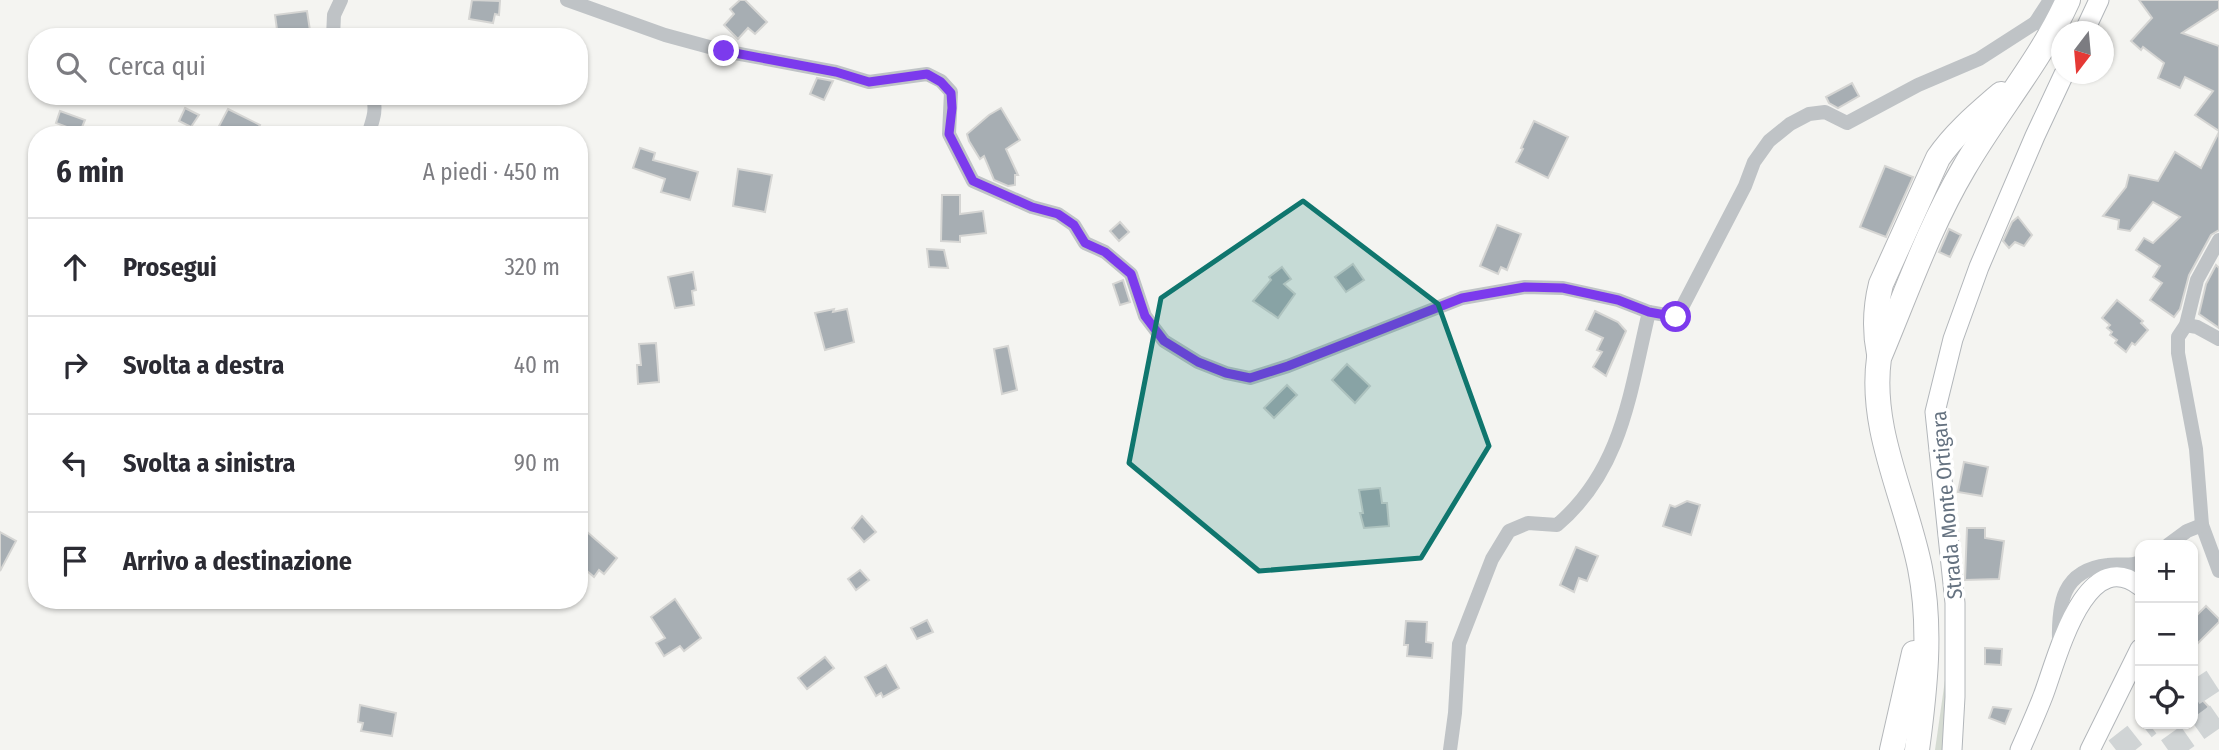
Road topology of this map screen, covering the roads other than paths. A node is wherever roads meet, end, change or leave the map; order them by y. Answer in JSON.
{"nodes":[{"id":1,"x":341,"y":0,"type":"edge"},
{"id":2,"x":567,"y":0,"type":"edge"},
{"id":3,"x":2050,"y":0,"type":"edge"},
{"id":4,"x":2068,"y":0,"type":"edge"},
{"id":5,"x":2097,"y":3,"type":"edge"},
{"id":6,"x":2084,"y":21,"type":"edge"},
{"id":7,"x":2089,"y":21,"type":"edge"},
{"id":8,"x":333,"y":28,"type":"edge"},
{"id":9,"x":2059,"y":84,"type":"edge"},
{"id":10,"x":375,"y":105,"type":"edge"},
{"id":11,"x":371,"y":126,"type":"edge"},
{"id":12,"x":2219,"y":240,"type":"edge"},
{"id":13,"x":1649,"y":312,"type":"junction"},
{"id":14,"x":2186,"y":325,"type":"junction"},
{"id":15,"x":2219,"y":339,"type":"edge"},
{"id":16,"x":2202,"y":525,"type":"junction"},
{"id":17,"x":2175,"y":540,"type":"edge"},
{"id":18,"x":2135,"y":564,"type":"edge"},
{"id":19,"x":2219,"y":571,"type":"edge"},
{"id":20,"x":2135,"y":584,"type":"edge"},
{"id":21,"x":1924,"y":604,"type":"junction"},
{"id":22,"x":2059,"y":647,"type":"junction"},
{"id":23,"x":2135,"y":659,"type":"edge"},
{"id":24,"x":1450,"y":750,"type":"edge"},
{"id":25,"x":1892,"y":750,"type":"edge"},
{"id":26,"x":1915,"y":750,"type":"edge"},
{"id":27,"x":1952,"y":750,"type":"edge"},
{"id":28,"x":2020,"y":750,"type":"edge"},
{"id":29,"x":2090,"y":750,"type":"edge"}],
"edges":[{"from":1,"to":8,"type":"street"},
{"from":2,"to":13,"type":"street"},
{"from":3,"to":13,"type":"street"},
{"from":4,"to":21,"type":"highway"},
{"from":5,"to":6,"type":"street"},
{"from":5,"to":7,"type":"main road"},
{"from":9,"to":27,"type":"main road","name":"Strada Monte Ortigara"},
{"from":10,"to":11,"type":"street"},
{"from":12,"to":14,"type":"street"},
{"from":13,"to":24,"type":"street"},
{"from":14,"to":15,"type":"street"},
{"from":14,"to":16,"type":"street"},
{"from":16,"to":17,"type":"street"},
{"from":16,"to":19,"type":"street"},
{"from":18,"to":22,"type":"street"},
{"from":20,"to":22,"type":"main road"},
{"from":21,"to":25,"type":"highway"},
{"from":21,"to":26,"type":"highway"},
{"from":22,"to":28,"type":"main road"},
{"from":23,"to":29,"type":"main road"}]}
